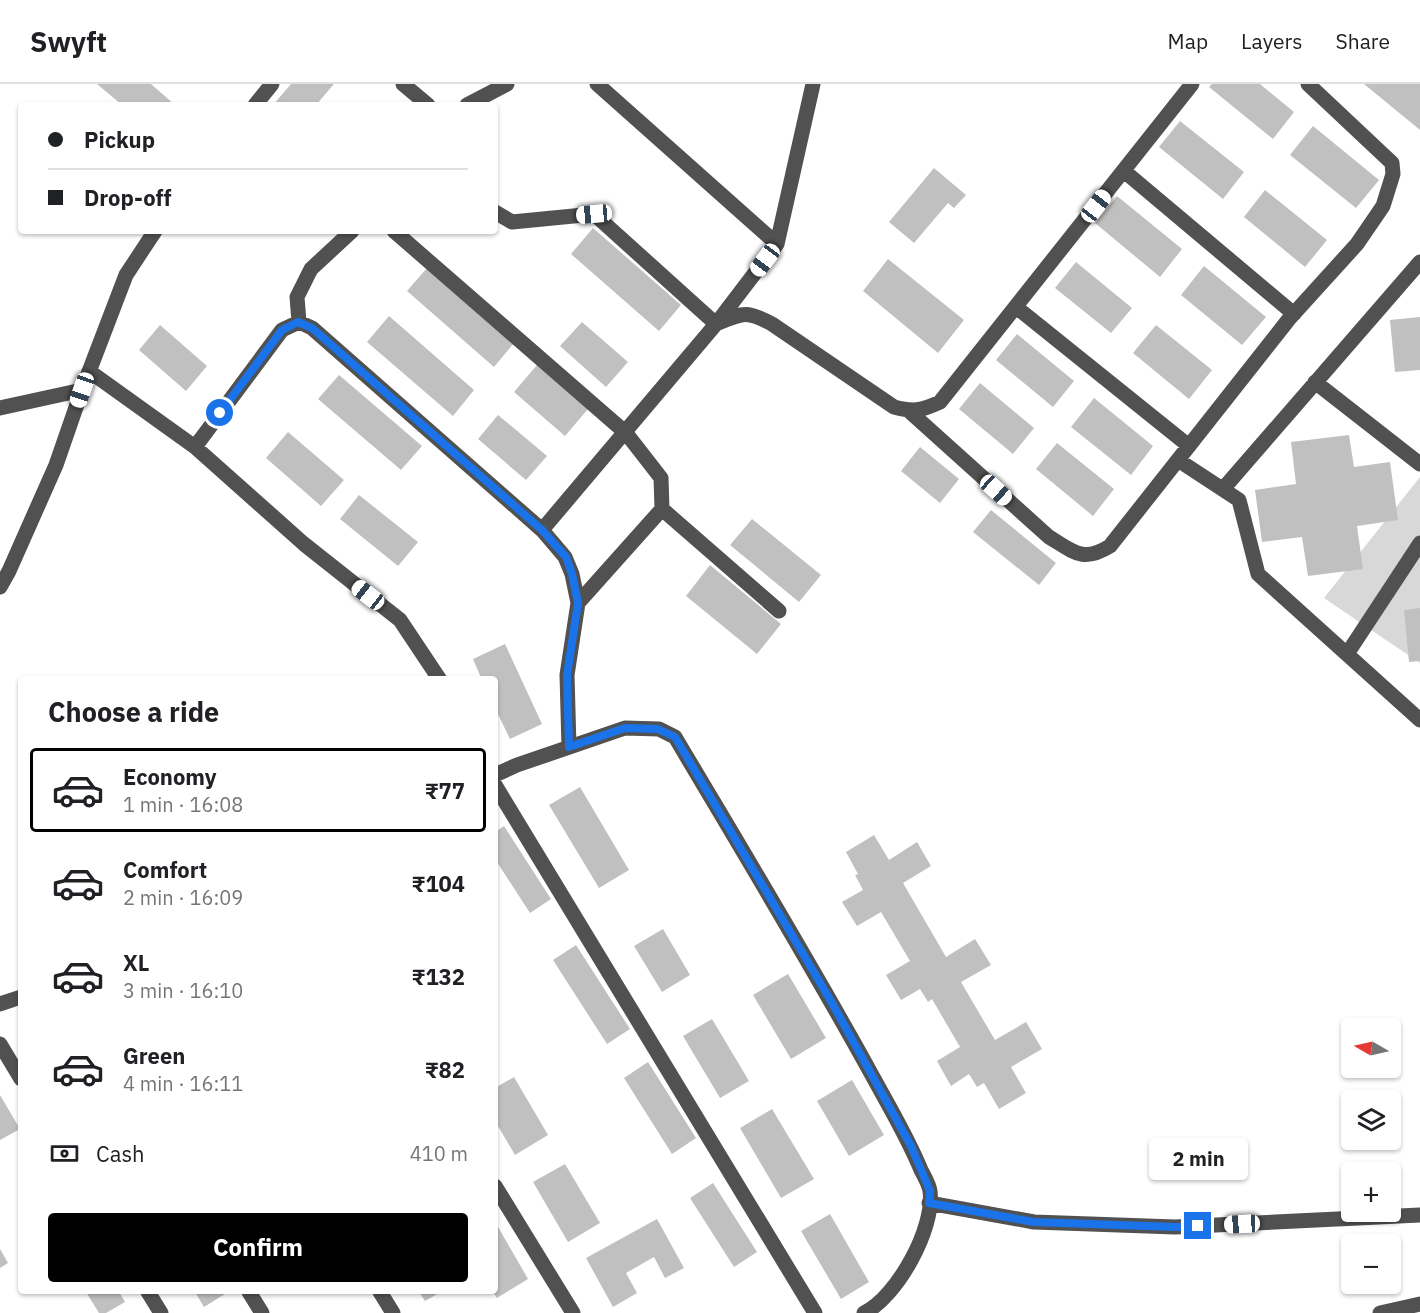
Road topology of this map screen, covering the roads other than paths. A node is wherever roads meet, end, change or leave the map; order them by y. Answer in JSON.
{"nodes":[{"id":1,"x":272,"y":84,"type":"edge"},
{"id":2,"x":403,"y":84,"type":"edge"},
{"id":3,"x":507,"y":84,"type":"edge"},
{"id":4,"x":597,"y":84,"type":"edge"},
{"id":5,"x":813,"y":84,"type":"edge"},
{"id":6,"x":1192,"y":84,"type":"edge"},
{"id":7,"x":1308,"y":84,"type":"edge"},
{"id":8,"x":257,"y":102,"type":"edge"},
{"id":9,"x":424,"y":102,"type":"edge"},
{"id":10,"x":473,"y":102,"type":"edge"},
{"id":11,"x":1124,"y":171,"type":"junction"},
{"id":12,"x":498,"y":214,"type":"edge"},
{"id":13,"x":152,"y":234,"type":"edge"},
{"id":14,"x":349,"y":234,"type":"edge"},
{"id":15,"x":397,"y":234,"type":"edge"},
{"id":16,"x":777,"y":244,"type":"junction"},
{"id":17,"x":1420,"y":262,"type":"edge"},
{"id":18,"x":1016,"y":307,"type":"junction"},
{"id":19,"x":1294,"y":314,"type":"junction"},
{"id":20,"x":298,"y":322,"type":"junction"},
{"id":21,"x":716,"y":324,"type":"junction"},
{"id":22,"x":89,"y":371,"type":"junction"},
{"id":23,"x":1315,"y":382,"type":"junction"},
{"id":24,"x":82,"y":390,"type":"junction"},
{"id":25,"x":0,"y":408,"type":"edge"},
{"id":26,"x":909,"y":411,"type":"junction"},
{"id":27,"x":626,"y":433,"type":"junction"},
{"id":28,"x":1189,"y":446,"type":"junction"},
{"id":29,"x":195,"y":447,"type":"junction"},
{"id":30,"x":1178,"y":460,"type":"junction"},
{"id":31,"x":1420,"y":464,"type":"edge"},
{"id":32,"x":1223,"y":489,"type":"junction"},
{"id":33,"x":662,"y":509,"type":"junction"},
{"id":34,"x":542,"y":530,"type":"junction"},
{"id":35,"x":1420,"y":543,"type":"edge"},
{"id":36,"x":0,"y":587,"type":"edge"},
{"id":37,"x":578,"y":603,"type":"junction"},
{"id":38,"x":779,"y":611,"type":"dead end"},
{"id":39,"x":1347,"y":654,"type":"junction"},
{"id":40,"x":438,"y":676,"type":"edge"},
{"id":41,"x":1420,"y":720,"type":"edge"},
{"id":42,"x":569,"y":747,"type":"junction"},
{"id":43,"x":498,"y":774,"type":"edge"},
{"id":44,"x":498,"y":790,"type":"edge"},
{"id":45,"x":18,"y":998,"type":"edge"},
{"id":46,"x":0,"y":1004,"type":"edge"},
{"id":47,"x":0,"y":1044,"type":"edge"},
{"id":48,"x":18,"y":1074,"type":"edge"},
{"id":49,"x":498,"y":1191,"type":"edge"},
{"id":50,"x":929,"y":1203,"type":"junction"},
{"id":51,"x":1420,"y":1215,"type":"edge"},
{"id":52,"x":149,"y":1294,"type":"edge"},
{"id":53,"x":250,"y":1294,"type":"edge"},
{"id":54,"x":381,"y":1294,"type":"edge"},
{"id":55,"x":1420,"y":1305,"type":"edge"},
{"id":56,"x":161,"y":1313,"type":"edge"},
{"id":57,"x":262,"y":1313,"type":"edge"},
{"id":58,"x":393,"y":1313,"type":"edge"},
{"id":59,"x":573,"y":1313,"type":"edge"},
{"id":60,"x":815,"y":1313,"type":"edge"},
{"id":61,"x":864,"y":1313,"type":"edge"},
{"id":62,"x":1380,"y":1313,"type":"edge"}],
"edges":[{"from":1,"to":8,"type":"street"},
{"from":2,"to":9,"type":"street"},
{"from":3,"to":10,"type":"street"},
{"from":4,"to":16,"type":"street"},
{"from":5,"to":16,"type":"street"},
{"from":6,"to":11,"type":"street"},
{"from":7,"to":19,"type":"street"},
{"from":11,"to":18,"type":"street"},
{"from":11,"to":19,"type":"street"},
{"from":12,"to":21,"type":"street"},
{"from":13,"to":22,"type":"street"},
{"from":14,"to":20,"type":"street"},
{"from":15,"to":27,"type":"street"},
{"from":16,"to":21,"type":"street"},
{"from":17,"to":23,"type":"street"},
{"from":18,"to":26,"type":"street"},
{"from":18,"to":28,"type":"street"},
{"from":19,"to":28,"type":"street"},
{"from":20,"to":29,"type":"street"},
{"from":20,"to":34,"type":"street"},
{"from":21,"to":26,"type":"street"},
{"from":21,"to":27,"type":"street"},
{"from":22,"to":24,"type":"street"},
{"from":22,"to":29,"type":"street"},
{"from":23,"to":31,"type":"street"},
{"from":23,"to":32,"type":"street"},
{"from":24,"to":25,"type":"street"},
{"from":24,"to":36,"type":"street"},
{"from":26,"to":30,"type":"street"},
{"from":27,"to":33,"type":"street"},
{"from":27,"to":34,"type":"street"},
{"from":28,"to":30,"type":"street"},
{"from":29,"to":40,"type":"street"},
{"from":30,"to":32,"type":"street"},
{"from":32,"to":39,"type":"street"},
{"from":33,"to":37,"type":"street"},
{"from":33,"to":38,"type":"street"},
{"from":34,"to":37,"type":"street"},
{"from":35,"to":39,"type":"street"},
{"from":37,"to":42,"type":"street"},
{"from":39,"to":41,"type":"street"},
{"from":42,"to":43,"type":"street"},
{"from":42,"to":50,"type":"street"},
{"from":44,"to":60,"type":"street"},
{"from":45,"to":46,"type":"street"},
{"from":47,"to":48,"type":"street"},
{"from":49,"to":59,"type":"street"},
{"from":50,"to":51,"type":"street"},
{"from":50,"to":61,"type":"street"},
{"from":52,"to":56,"type":"street"},
{"from":53,"to":57,"type":"street"},
{"from":54,"to":58,"type":"street"},
{"from":55,"to":62,"type":"street"}]}
